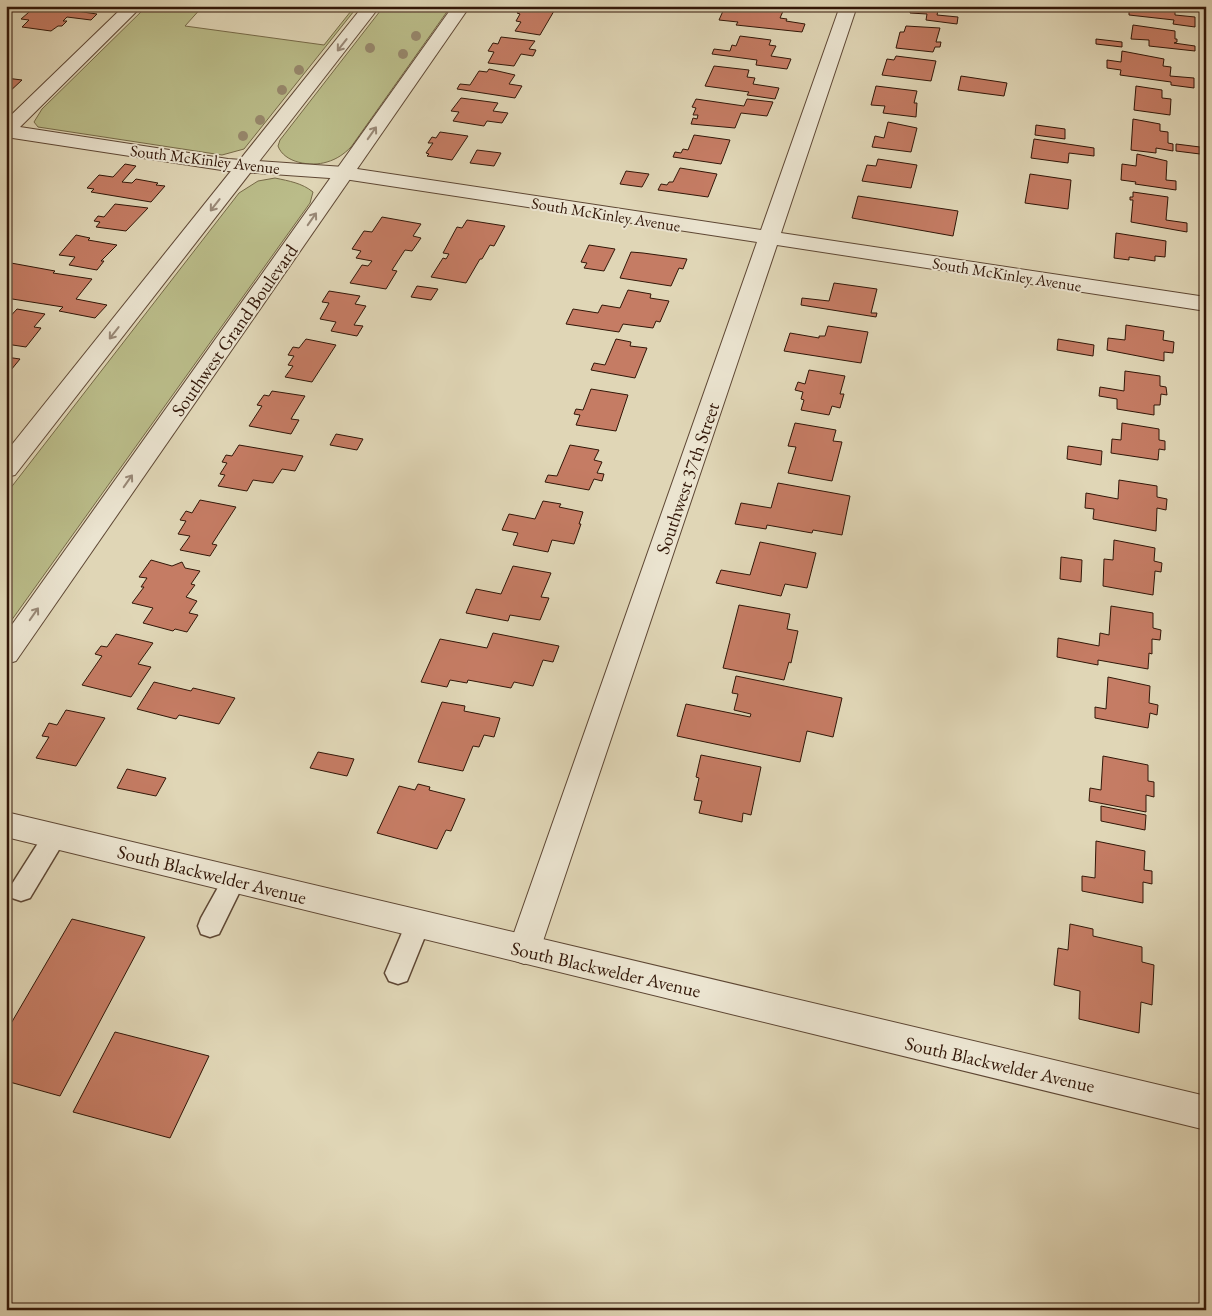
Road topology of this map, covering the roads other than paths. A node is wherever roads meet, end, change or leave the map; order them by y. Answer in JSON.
{"nodes":[{"id":1,"x":134,"y":6,"type":"edge"},
{"id":2,"x":372,"y":6,"type":"edge"},
{"id":3,"x":462,"y":6,"type":"edge"},
{"id":4,"x":849,"y":6,"type":"edge"},
{"id":5,"x":6,"y":131,"type":"edge"},
{"id":6,"x":245,"y":167,"type":"junction"},
{"id":7,"x":344,"y":173,"type":"junction"},
{"id":8,"x":770,"y":239,"type":"junction"},
{"id":9,"x":1206,"y":304,"type":"edge"},
{"id":10,"x":6,"y":470,"type":"edge"},
{"id":11,"x":6,"y":654,"type":"edge"},
{"id":12,"x":6,"y":824,"type":"edge"},
{"id":13,"x":55,"y":836,"type":"junction"},
{"id":14,"x":234,"y":880,"type":"junction"},
{"id":15,"x":21,"y":891,"type":"dead end"},
{"id":16,"x":418,"y":924,"type":"junction"},
{"id":17,"x":210,"y":926,"type":"dead end"},
{"id":18,"x":524,"y":950,"type":"junction"},
{"id":19,"x":398,"y":972,"type":"dead end"},
{"id":20,"x":1206,"y":1113,"type":"edge"}],
"edges":[{"from":1,"to":5,"type":"street"},
{"from":2,"to":6,"type":"street","one_way":true},
{"from":7,"to":3,"type":"street","name":"Southwest Grand Boulevard","one_way":true},
{"from":4,"to":8,"type":"street","name":"Southwest 37th Street"},
{"from":5,"to":6,"type":"street","name":"South McKinley Avenue"},
{"from":6,"to":7,"type":"street","name":"South McKinley Avenue"},
{"from":6,"to":10,"type":"street","one_way":true},
{"from":7,"to":8,"type":"street","name":"South McKinley Avenue"},
{"from":11,"to":7,"type":"street","name":"Southwest Grand Boulevard","one_way":true},
{"from":8,"to":9,"type":"street","name":"South McKinley Avenue"},
{"from":8,"to":18,"type":"street","name":"Southwest 37th Street"},
{"from":12,"to":13,"type":"street","name":"South Blackwelder Avenue"},
{"from":13,"to":14,"type":"street","name":"South Blackwelder Avenue"},
{"from":13,"to":15,"type":"lane"},
{"from":14,"to":16,"type":"street","name":"South Blackwelder Avenue"},
{"from":14,"to":17,"type":"lane"},
{"from":16,"to":18,"type":"street","name":"South Blackwelder Avenue"},
{"from":16,"to":19,"type":"lane"},
{"from":18,"to":20,"type":"street","name":"South Blackwelder Avenue"}]}
